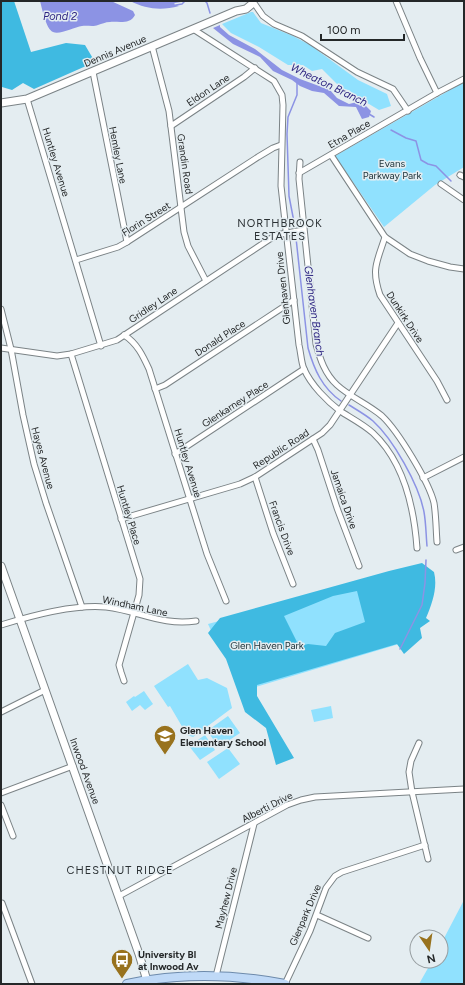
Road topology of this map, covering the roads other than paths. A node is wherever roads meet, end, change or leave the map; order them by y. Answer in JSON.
{"nodes":[{"id":1,"x":396,"y":1,"type":"edge"},
{"id":2,"x":255,"y":2,"type":"edge"},
{"id":3,"x":193,"y":29,"type":"junction"},
{"id":4,"x":152,"y":46,"type":"junction"},
{"id":5,"x":255,"y":68,"type":"junction"},
{"id":6,"x":93,"y":72,"type":"junction"},
{"id":7,"x":464,"y":79,"type":"edge"},
{"id":8,"x":437,"y":93,"type":"junction"},
{"id":9,"x":27,"y":99,"type":"junction"},
{"id":10,"x":1,"y":103,"type":"edge"},
{"id":11,"x":408,"y":111,"type":"junction"},
{"id":12,"x":171,"y":126,"type":"junction"},
{"id":13,"x":281,"y":145,"type":"junction"},
{"id":14,"x":331,"y":155,"type":"junction"},
{"id":15,"x":300,"y":162,"type":"dead end"},
{"id":16,"x":299,"y":173,"type":"junction"},
{"id":17,"x":441,"y":184,"type":"dead end"},
{"id":18,"x":464,"y":200,"type":"edge"},
{"id":19,"x":182,"y":208,"type":"junction"},
{"id":20,"x":303,"y":230,"type":"junction"},
{"id":21,"x":286,"y":233,"type":"junction"},
{"id":22,"x":385,"y":237,"type":"junction"},
{"id":23,"x":127,"y":242,"type":"junction"},
{"id":24,"x":76,"y":260,"type":"junction"},
{"id":25,"x":464,"y":268,"type":"edge"},
{"id":26,"x":206,"y":281,"type":"junction"},
{"id":27,"x":294,"y":300,"type":"junction"},
{"id":28,"x":1,"y":309,"type":"edge"},
{"id":29,"x":398,"y":323,"type":"junction"},
{"id":30,"x":124,"y":335,"type":"junction"},
{"id":31,"x":101,"y":346,"type":"junction"},
{"id":32,"x":1,"y":348,"type":"edge"},
{"id":33,"x":11,"y":349,"type":"junction"},
{"id":34,"x":71,"y":354,"type":"junction"},
{"id":35,"x":304,"y":369,"type":"junction"},
{"id":36,"x":155,"y":389,"type":"junction"},
{"id":37,"x":351,"y":395,"type":"junction"},
{"id":38,"x":447,"y":400,"type":"dead end"},
{"id":39,"x":340,"y":410,"type":"junction"},
{"id":40,"x":313,"y":439,"type":"junction"},
{"id":41,"x":175,"y":454,"type":"junction"},
{"id":42,"x":464,"y":457,"type":"edge"},
{"id":43,"x":255,"y":477,"type":"junction"},
{"id":44,"x":423,"y":478,"type":"junction"},
{"id":45,"x":189,"y":499,"type":"junction"},
{"id":46,"x":121,"y":520,"type":"junction"},
{"id":47,"x":437,"y":542,"type":"dead end"},
{"id":48,"x":464,"y":547,"type":"edge"},
{"id":49,"x":417,"y":548,"type":"dead end"},
{"id":50,"x":456,"y":550,"type":"dead end"},
{"id":51,"x":1,"y":566,"type":"edge"},
{"id":52,"x":359,"y":566,"type":"dead end"},
{"id":53,"x":293,"y":584,"type":"dead end"},
{"id":54,"x":226,"y":601,"type":"dead end"},
{"id":55,"x":82,"y":607,"type":"junction"},
{"id":56,"x":134,"y":613,"type":"junction"},
{"id":57,"x":20,"y":619,"type":"junction"},
{"id":58,"x":196,"y":621,"type":"dead end"},
{"id":59,"x":1,"y":625,"type":"edge"},
{"id":60,"x":124,"y":681,"type":"dead end"},
{"id":61,"x":45,"y":690,"type":"junction"},
{"id":62,"x":1,"y":712,"type":"edge"},
{"id":63,"x":419,"y":743,"type":"dead end"},
{"id":64,"x":73,"y":766,"type":"junction"},
{"id":65,"x":464,"y":789,"type":"edge"},
{"id":66,"x":412,"y":792,"type":"junction"},
{"id":67,"x":1,"y":793,"type":"edge"},
{"id":68,"x":1,"y":805,"type":"edge"},
{"id":69,"x":254,"y":824,"type":"junction"},
{"id":70,"x":13,"y":836,"type":"dead end"},
{"id":71,"x":425,"y":845,"type":"junction"},
{"id":72,"x":428,"y":859,"type":"dead end"},
{"id":73,"x":119,"y":896,"type":"junction"},
{"id":74,"x":2,"y":903,"type":"dead end"},
{"id":75,"x":317,"y":915,"type":"junction"},
{"id":76,"x":368,"y":938,"type":"dead end"},
{"id":77,"x":216,"y":976,"type":"junction"},
{"id":78,"x":147,"y":982,"type":"edge"},
{"id":79,"x":32,"y":984,"type":"edge"},
{"id":80,"x":127,"y":984,"type":"edge"},
{"id":81,"x":285,"y":984,"type":"edge"}],
"edges":[{"from":1,"to":8,"type":"street"},
{"from":2,"to":3,"type":"street","name":"Dennis Avenue"},
{"from":2,"to":11,"type":"street"},
{"from":3,"to":4,"type":"street","name":"Dennis Avenue"},
{"from":3,"to":5,"type":"street","name":"Glenhaven Drive"},
{"from":4,"to":6,"type":"street","name":"Dennis Avenue"},
{"from":4,"to":12,"type":"street","name":"Grandin Road"},
{"from":5,"to":12,"type":"street","name":"Eldon Lane"},
{"from":5,"to":13,"type":"street","name":"Glenhaven Drive"},
{"from":6,"to":9,"type":"street","name":"Dennis Avenue"},
{"from":6,"to":23,"type":"street","name":"Hemley Lane"},
{"from":7,"to":8,"type":"street","name":"Etna Place"},
{"from":8,"to":11,"type":"street","name":"Etna Place"},
{"from":9,"to":10,"type":"street","name":"Dennis Avenue"},
{"from":9,"to":24,"type":"street","name":"Huntley Avenue"},
{"from":11,"to":14,"type":"street","name":"Etna Place"},
{"from":12,"to":19,"type":"street","name":"Grandin Road"},
{"from":13,"to":19,"type":"street","name":"Florin Street"},
{"from":13,"to":21,"type":"street","name":"Glenhaven Drive"},
{"from":14,"to":16,"type":"street","name":"Etna Place"},
{"from":14,"to":22,"type":"street"},
{"from":15,"to":16,"type":"street"},
{"from":16,"to":20,"type":"street"},
{"from":17,"to":18,"type":"street"},
{"from":19,"to":23,"type":"street","name":"Florin Street"},
{"from":19,"to":26,"type":"street","name":"Grandin Road"},
{"from":20,"to":21,"type":"street","name":"Gridley Lane"},
{"from":20,"to":37,"type":"street"},
{"from":21,"to":26,"type":"street","name":"Gridley Lane"},
{"from":21,"to":27,"type":"street","name":"Glenhaven Drive"},
{"from":22,"to":25,"type":"street"},
{"from":22,"to":29,"type":"street","name":"Dunkirk Drive"},
{"from":23,"to":24,"type":"street","name":"Florin Street"},
{"from":24,"to":31,"type":"street","name":"Huntley Avenue"},
{"from":26,"to":30,"type":"street","name":"Gridley Lane"},
{"from":27,"to":35,"type":"street","name":"Glenhaven Drive"},
{"from":27,"to":36,"type":"street","name":"Donald Place"},
{"from":28,"to":33,"type":"street","name":"Hayes Avenue"},
{"from":29,"to":37,"type":"street","name":"Republic Road"},
{"from":29,"to":38,"type":"street","name":"Dunkirk Drive"},
{"from":30,"to":31,"type":"street","name":"Gridley Lane"},
{"from":30,"to":36,"type":"street","name":"Huntley Avenue"},
{"from":31,"to":34,"type":"street","name":"Gridley Lane"},
{"from":32,"to":33,"type":"street","name":"Gridley Lane"},
{"from":33,"to":34,"type":"street","name":"Gridley Lane"},
{"from":33,"to":55,"type":"street","name":"Hayes Avenue"},
{"from":34,"to":46,"type":"street","name":"Huntley Place"},
{"from":35,"to":39,"type":"street","name":"Glenhaven Drive"},
{"from":35,"to":41,"type":"street","name":"Glenkarney Place"},
{"from":36,"to":41,"type":"street","name":"Huntley Avenue"},
{"from":37,"to":39,"type":"street","name":"Republic Road"},
{"from":37,"to":44,"type":"street"},
{"from":39,"to":40,"type":"street","name":"Republic Road"},
{"from":39,"to":49,"type":"street","name":"Glenhaven Drive"},
{"from":40,"to":43,"type":"street","name":"Republic Road"},
{"from":40,"to":52,"type":"street","name":"Jamaica Drive"},
{"from":41,"to":45,"type":"street","name":"Huntley Avenue"},
{"from":42,"to":44,"type":"street"},
{"from":43,"to":45,"type":"street","name":"Republic Road"},
{"from":43,"to":53,"type":"street","name":"Francis Drive"},
{"from":44,"to":47,"type":"street"},
{"from":45,"to":46,"type":"street","name":"Republic Road"},
{"from":45,"to":54,"type":"street","name":"Huntley Avenue"},
{"from":46,"to":56,"type":"street","name":"Huntley Place"},
{"from":48,"to":50,"type":"street"},
{"from":51,"to":57,"type":"street","name":"Inwood Avenue"},
{"from":55,"to":56,"type":"street","name":"Windham Lane"},
{"from":55,"to":57,"type":"street","name":"Windham Lane"},
{"from":56,"to":58,"type":"street","name":"Windham Lane"},
{"from":56,"to":60,"type":"street","name":"Huntley Place"},
{"from":57,"to":59,"type":"street","name":"Windham Lane"},
{"from":57,"to":61,"type":"street","name":"Inwood Avenue"},
{"from":61,"to":62,"type":"street"},
{"from":61,"to":64,"type":"street","name":"Inwood Avenue"},
{"from":63,"to":66,"type":"street"},
{"from":64,"to":67,"type":"street"},
{"from":64,"to":73,"type":"street","name":"Inwood Avenue"},
{"from":65,"to":66,"type":"street","name":"Alberti Drive"},
{"from":66,"to":69,"type":"street","name":"Alberti Drive"},
{"from":66,"to":71,"type":"street"},
{"from":68,"to":70,"type":"street"},
{"from":69,"to":73,"type":"street","name":"Alberti Drive"},
{"from":69,"to":77,"type":"street","name":"Mayhew Drive"},
{"from":71,"to":72,"type":"street"},
{"from":71,"to":75,"type":"street","name":"Glenpark Drive"},
{"from":73,"to":78,"type":"street","name":"Inwood Avenue"},
{"from":74,"to":79,"type":"street"},
{"from":75,"to":76,"type":"street"},
{"from":75,"to":81,"type":"street","name":"Glenpark Drive"},
{"from":77,"to":78,"type":"main road"},
{"from":77,"to":81,"type":"main road"},
{"from":78,"to":80,"type":"main road"}]}
